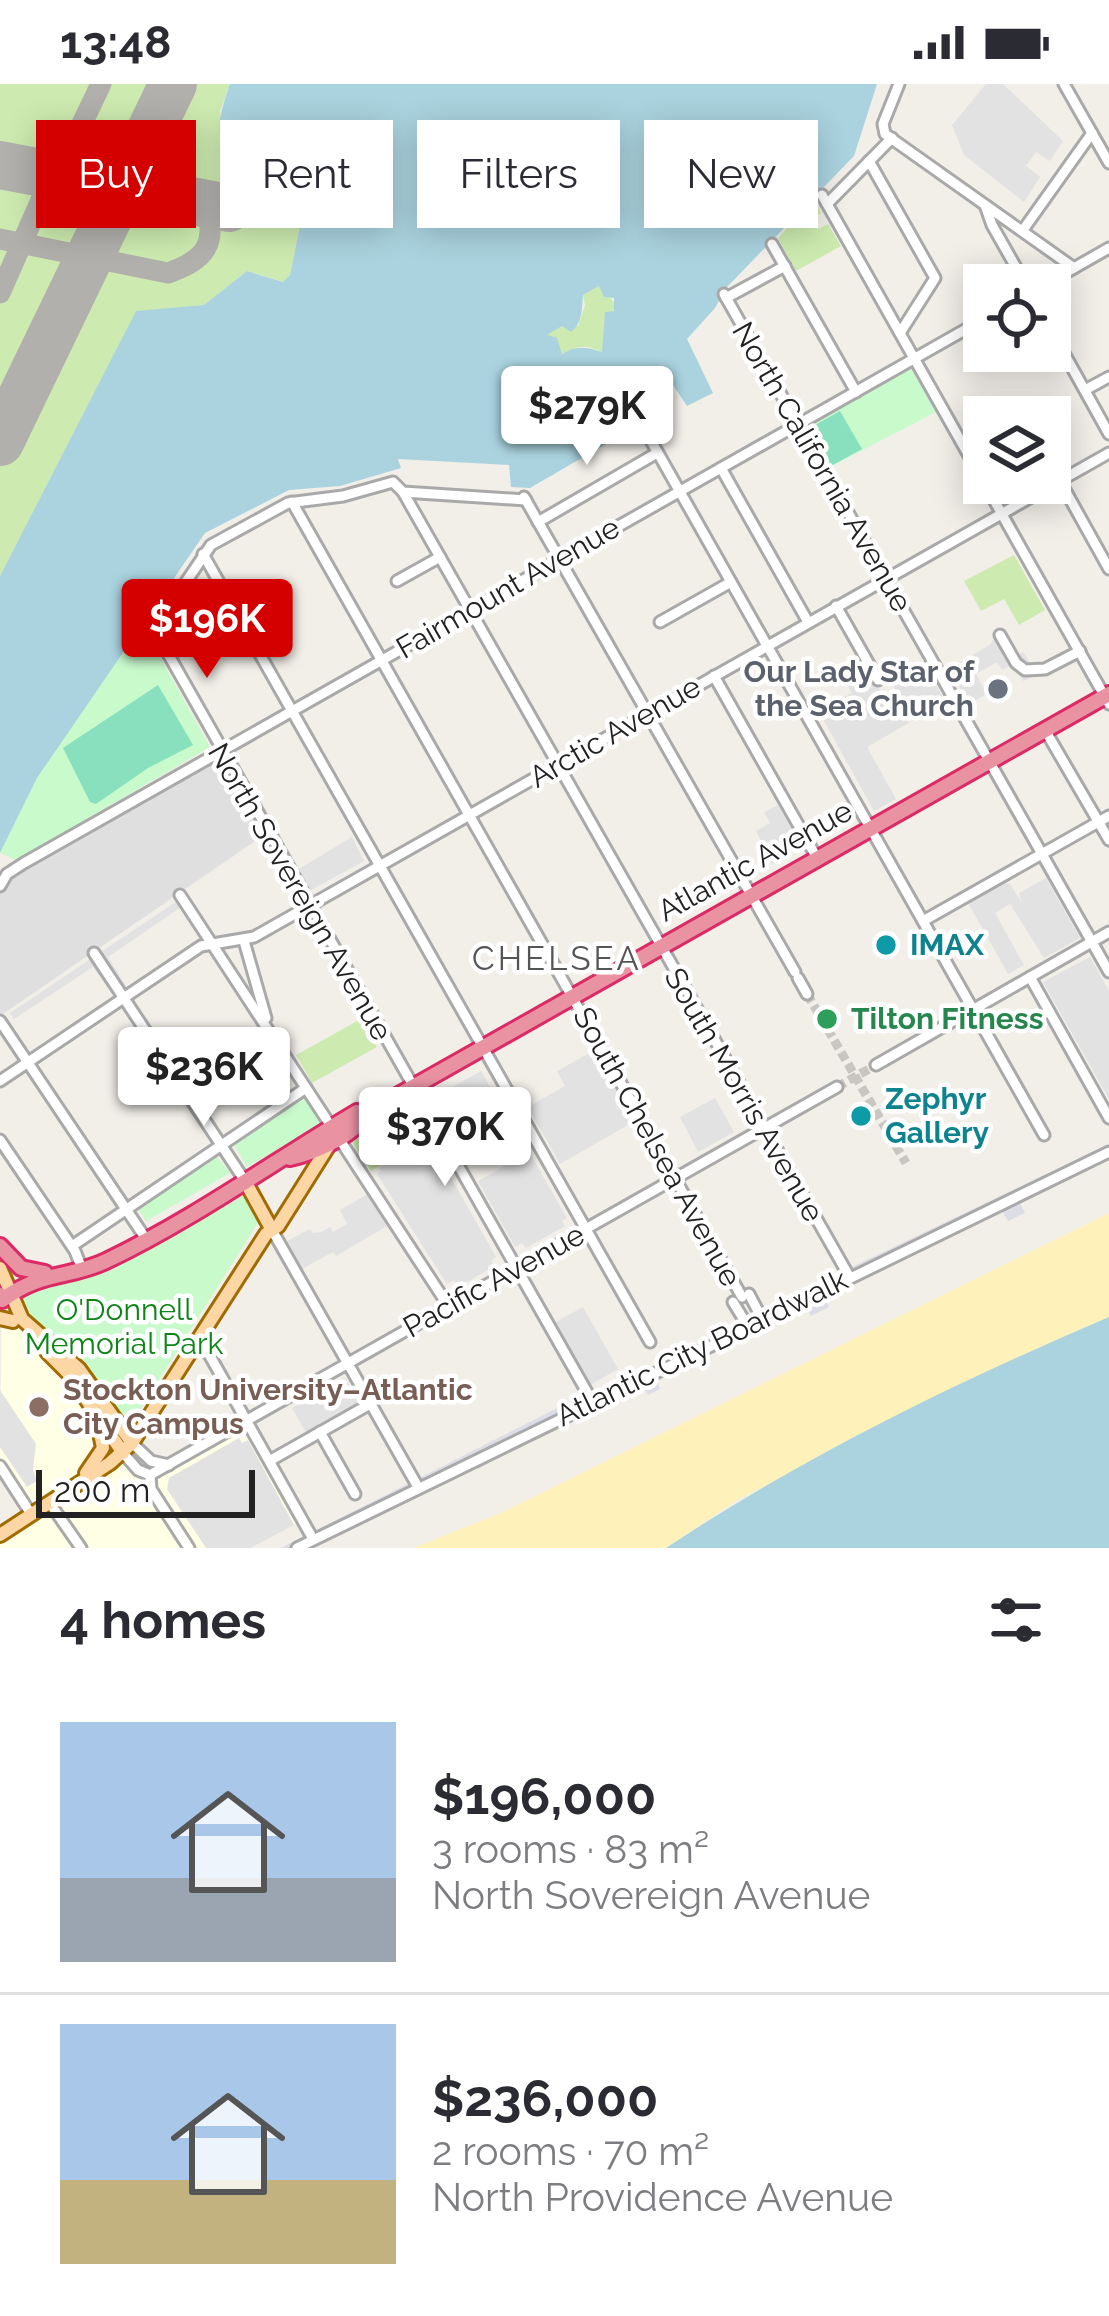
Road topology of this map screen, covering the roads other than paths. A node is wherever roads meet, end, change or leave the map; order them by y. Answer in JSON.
{"nodes":[{"id":1,"x":899,"y":84,"type":"edge"},
{"id":2,"x":1064,"y":84,"type":"edge"},
{"id":3,"x":1092,"y":133,"type":"junction"},
{"id":4,"x":892,"y":138,"type":"junction"},
{"id":5,"x":869,"y":161,"type":"junction"},
{"id":6,"x":1109,"y":163,"type":"edge"},
{"id":7,"x":984,"y":203,"type":"junction"},
{"id":8,"x":1023,"y":230,"type":"junction"},
{"id":9,"x":772,"y":244,"type":"dead end"},
{"id":10,"x":1109,"y":248,"type":"edge"},
{"id":11,"x":1014,"y":264,"type":"edge"},
{"id":12,"x":785,"y":266,"type":"junction"},
{"id":13,"x":1074,"y":268,"type":"junction"},
{"id":14,"x":1071,"y":270,"type":"edge"},
{"id":15,"x":963,"y":331,"type":"edge"},
{"id":16,"x":900,"y":333,"type":"junction"},
{"id":17,"x":915,"y":359,"type":"junction"},
{"id":18,"x":1071,"y":366,"type":"edge"},
{"id":19,"x":1109,"y":377,"type":"edge"},
{"id":20,"x":1084,"y":390,"type":"junction"},
{"id":21,"x":856,"y":392,"type":"junction"},
{"id":22,"x":798,"y":425,"type":"junction"},
{"id":23,"x":645,"y":430,"type":"dead end"},
{"id":24,"x":1109,"y":434,"type":"edge"},
{"id":25,"x":657,"y":453,"type":"junction"},
{"id":26,"x":1109,"y":453,"type":"edge"},
{"id":27,"x":721,"y":468,"type":"junction"},
{"id":28,"x":1071,"y":475,"type":"edge"},
{"id":29,"x":679,"y":491,"type":"junction"},
{"id":30,"x":403,"y":492,"type":"junction"},
{"id":31,"x":1071,"y":501,"type":"edge"},
{"id":32,"x":292,"y":502,"type":"junction"},
{"id":33,"x":1018,"y":504,"type":"edge"},
{"id":34,"x":1000,"y":514,"type":"junction"},
{"id":35,"x":538,"y":522,"type":"junction"},
{"id":36,"x":203,"y":554,"type":"junction"},
{"id":37,"x":440,"y":557,"type":"junction"},
{"id":38,"x":560,"y":560,"type":"junction"},
{"id":39,"x":1109,"y":569,"type":"edge"},
{"id":40,"x":885,"y":578,"type":"junction"},
{"id":41,"x":397,"y":580,"type":"dead end"},
{"id":42,"x":731,"y":582,"type":"junction"},
{"id":43,"x":836,"y":606,"type":"junction"},
{"id":44,"x":470,"y":610,"type":"junction"},
{"id":45,"x":660,"y":622,"type":"dead end"},
{"id":46,"x":808,"y":622,"type":"junction"},
{"id":47,"x":1000,"y":635,"type":"dead end"},
{"id":48,"x":766,"y":646,"type":"junction"},
{"id":49,"x":1079,"y":651,"type":"junction"},
{"id":50,"x":381,"y":661,"type":"junction"},
{"id":51,"x":714,"y":676,"type":"junction"},
{"id":52,"x":878,"y":680,"type":"dead end"},
{"id":53,"x":1108,"y":698,"type":"edge"},
{"id":54,"x":293,"y":711,"type":"junction"},
{"id":55,"x":648,"y":714,"type":"junction"},
{"id":56,"x":1045,"y":730,"type":"junction"},
{"id":57,"x":221,"y":752,"type":"junction"},
{"id":58,"x":991,"y":761,"type":"junction"},
{"id":59,"x":557,"y":764,"type":"junction"},
{"id":60,"x":468,"y":815,"type":"junction"},
{"id":61,"x":1104,"y":819,"type":"edge"},
{"id":62,"x":870,"y":828,"type":"junction"},
{"id":63,"x":1109,"y":840,"type":"edge"},
{"id":64,"x":1042,"y":854,"type":"junction"},
{"id":65,"x":818,"y":857,"type":"junction"},
{"id":66,"x":380,"y":865,"type":"junction"},
{"id":67,"x":1,"y":883,"type":"edge"},
{"id":68,"x":748,"y":895,"type":"junction"},
{"id":69,"x":180,"y":896,"type":"dead end"},
{"id":70,"x":309,"y":906,"type":"junction"},
{"id":71,"x":923,"y":921,"type":"junction"},
{"id":72,"x":1109,"y":932,"type":"edge"},
{"id":73,"x":244,"y":940,"type":"junction"},
{"id":74,"x":211,"y":942,"type":"junction"},
{"id":75,"x":1091,"y":942,"type":"junction"},
{"id":76,"x":659,"y":944,"type":"junction"},
{"id":77,"x":94,"y":953,"type":"dead end"},
{"id":78,"x":1109,"y":972,"type":"edge"},
{"id":79,"x":1030,"y":977,"type":"junction"},
{"id":80,"x":806,"y":994,"type":"tunnel mouth"},
{"id":81,"x":572,"y":997,"type":"junction"},
{"id":82,"x":124,"y":998,"type":"junction"},
{"id":83,"x":973,"y":1009,"type":"junction"},
{"id":84,"x":0,"y":1021,"type":"edge"},
{"id":85,"x":269,"y":1029,"type":"junction"},
{"id":86,"x":483,"y":1047,"type":"junction"},
{"id":87,"x":28,"y":1062,"type":"junction"},
{"id":88,"x":876,"y":1065,"type":"tunnel mouth"},
{"id":89,"x":0,"y":1081,"type":"edge"},
{"id":90,"x":412,"y":1087,"type":"junction"},
{"id":91,"x":837,"y":1087,"type":"tunnel mouth"},
{"id":92,"x":306,"y":1088,"type":"junction"},
{"id":93,"x":1109,"y":1118,"type":"edge"},
{"id":94,"x":765,"y":1128,"type":"junction"},
{"id":95,"x":334,"y":1133,"type":"junction"},
{"id":96,"x":1043,"y":1135,"type":"dead end"},
{"id":97,"x":0,"y":1140,"type":"edge"},
{"id":98,"x":222,"y":1144,"type":"junction"},
{"id":99,"x":1109,"y":1152,"type":"edge"},
{"id":100,"x":675,"y":1178,"type":"junction"},
{"id":101,"x":245,"y":1181,"type":"junction"},
{"id":102,"x":127,"y":1208,"type":"junction"},
{"id":103,"x":586,"y":1229,"type":"junction"},
{"id":104,"x":272,"y":1230,"type":"junction"},
{"id":105,"x":146,"y":1238,"type":"junction"},
{"id":106,"x":0,"y":1246,"type":"edge"},
{"id":107,"x":72,"y":1246,"type":"junction"},
{"id":108,"x":0,"y":1268,"type":"edge"},
{"id":109,"x":82,"y":1269,"type":"junction"},
{"id":110,"x":515,"y":1269,"type":"junction"},
{"id":111,"x":56,"y":1274,"type":"junction"},
{"id":112,"x":849,"y":1276,"type":"junction"},
{"id":113,"x":3,"y":1298,"type":"edge"},
{"id":114,"x":741,"y":1298,"type":"junction"},
{"id":115,"x":449,"y":1306,"type":"junction"},
{"id":116,"x":759,"y":1313,"type":"dead end"},
{"id":117,"x":7,"y":1319,"type":"edge"},
{"id":118,"x":744,"y":1320,"type":"dead end"},
{"id":119,"x":198,"y":1341,"type":"junction"},
{"id":120,"x":650,"y":1342,"type":"dead end"},
{"id":121,"x":348,"y":1364,"type":"junction"},
{"id":122,"x":588,"y":1394,"type":"dead end"},
{"id":123,"x":370,"y":1403,"type":"junction"},
{"id":124,"x":96,"y":1413,"type":"junction"},
{"id":125,"x":247,"y":1421,"type":"junction"},
{"id":126,"x":320,"y":1432,"type":"junction"},
{"id":127,"x":127,"y":1448,"type":"junction"},
{"id":128,"x":271,"y":1460,"type":"junction"},
{"id":129,"x":169,"y":1465,"type":"junction"},
{"id":130,"x":0,"y":1466,"type":"edge"},
{"id":131,"x":150,"y":1475,"type":"junction"},
{"id":132,"x":78,"y":1484,"type":"junction"},
{"id":133,"x":418,"y":1487,"type":"junction"},
{"id":134,"x":355,"y":1494,"type":"dead end"},
{"id":135,"x":50,"y":1502,"type":"junction"},
{"id":136,"x":31,"y":1514,"type":"junction"},
{"id":137,"x":0,"y":1535,"type":"edge"},
{"id":138,"x":313,"y":1539,"type":"junction"},
{"id":139,"x":81,"y":1548,"type":"edge"},
{"id":140,"x":189,"y":1548,"type":"edge"},
{"id":141,"x":297,"y":1548,"type":"edge"}],
"edges":[{"from":1,"to":4,"type":"street"},
{"from":2,"to":3,"type":"street"},
{"from":3,"to":6,"type":"street"},
{"from":3,"to":8,"type":"street"},
{"from":4,"to":5,"type":"street"},
{"from":4,"to":7,"type":"street"},
{"from":5,"to":16,"type":"street"},
{"from":5,"to":16,"type":"street"},
{"from":7,"to":8,"type":"street"},
{"from":7,"to":11,"type":"street"},
{"from":8,"to":13,"type":"street"},
{"from":9,"to":12,"type":"street"},
{"from":10,"to":13,"type":"street"},
{"from":12,"to":21,"type":"street"},
{"from":12,"to":22,"type":"street","name":"North California Avenue"},
{"from":13,"to":14,"type":"street"},
{"from":15,"to":17,"type":"street","name":"Fairmount Avenue"},
{"from":16,"to":17,"type":"street"},
{"from":17,"to":21,"type":"street","name":"Fairmount Avenue"},
{"from":17,"to":34,"type":"street"},
{"from":18,"to":20,"type":"street"},
{"from":19,"to":20,"type":"street"},
{"from":20,"to":24,"type":"street"},
{"from":21,"to":22,"type":"street","name":"Fairmount Avenue"},
{"from":22,"to":27,"type":"street","name":"Fairmount Avenue"},
{"from":22,"to":40,"type":"street","name":"North California Avenue"},
{"from":23,"to":25,"type":"street"},
{"from":25,"to":29,"type":"street"},
{"from":25,"to":35,"type":"street"},
{"from":26,"to":28,"type":"street","name":"Arctic Avenue"},
{"from":27,"to":29,"type":"street","name":"Fairmount Avenue"},
{"from":27,"to":46,"type":"street"},
{"from":29,"to":38,"type":"street","name":"Fairmount Avenue"},
{"from":29,"to":42,"type":"street"},
{"from":30,"to":32,"type":"street"},
{"from":30,"to":35,"type":"street"},
{"from":30,"to":37,"type":"street","name":"South Morris Avenue"},
{"from":31,"to":39,"type":"street"},
{"from":32,"to":36,"type":"street"},
{"from":32,"to":50,"type":"street","name":"South Chelsea Avenue"},
{"from":33,"to":34,"type":"street","name":"Arctic Avenue"},
{"from":34,"to":40,"type":"street","name":"Arctic Avenue"},
{"from":34,"to":49,"type":"street"},
{"from":35,"to":38,"type":"street"},
{"from":36,"to":54,"type":"street"},
{"from":36,"to":57,"type":"street","name":"North Sovereign Avenue"},
{"from":37,"to":41,"type":"street"},
{"from":37,"to":44,"type":"street","name":"South Morris Avenue"},
{"from":38,"to":44,"type":"street","name":"Fairmount Avenue"},
{"from":38,"to":55,"type":"street"},
{"from":40,"to":43,"type":"street","name":"Arctic Avenue"},
{"from":40,"to":58,"type":"street","name":"North California Avenue"},
{"from":42,"to":45,"type":"street"},
{"from":42,"to":48,"type":"street"},
{"from":43,"to":46,"type":"street","name":"Arctic Avenue"},
{"from":43,"to":52,"type":"street"},
{"from":44,"to":50,"type":"street","name":"Fairmount Avenue"},
{"from":44,"to":59,"type":"street","name":"South Morris Avenue"},
{"from":46,"to":48,"type":"street","name":"Arctic Avenue"},
{"from":47,"to":49,"type":"street"},
{"from":48,"to":51,"type":"street","name":"Arctic Avenue"},
{"from":48,"to":62,"type":"street"},
{"from":49,"to":53,"type":"street"},
{"from":50,"to":54,"type":"street","name":"Fairmount Avenue"},
{"from":50,"to":60,"type":"street","name":"South Chelsea Avenue"},
{"from":51,"to":55,"type":"street","name":"Arctic Avenue"},
{"from":51,"to":65,"type":"street"},
{"from":53,"to":56,"type":"highway","name":"Atlantic Avenue"},
{"from":54,"to":57,"type":"street","name":"Fairmount Avenue"},
{"from":54,"to":66,"type":"street"},
{"from":55,"to":59,"type":"street","name":"Arctic Avenue"},
{"from":55,"to":68,"type":"street"},
{"from":56,"to":58,"type":"highway","name":"Atlantic Avenue"},
{"from":56,"to":61,"type":"street"},
{"from":57,"to":67,"type":"street","name":"Fairmount Avenue"},
{"from":57,"to":70,"type":"street","name":"North Sovereign Avenue"},
{"from":58,"to":62,"type":"highway","name":"Atlantic Avenue"},
{"from":58,"to":64,"type":"street","name":"North California Avenue"},
{"from":59,"to":60,"type":"street","name":"Arctic Avenue"},
{"from":59,"to":76,"type":"street","name":"South Morris Avenue"},
{"from":60,"to":66,"type":"street","name":"Arctic Avenue"},
{"from":60,"to":81,"type":"street","name":"South Chelsea Avenue"},
{"from":61,"to":63,"type":"street"},
{"from":61,"to":64,"type":"street"},
{"from":62,"to":65,"type":"highway","name":"Atlantic Avenue"},
{"from":62,"to":71,"type":"street"},
{"from":64,"to":71,"type":"street"},
{"from":64,"to":75,"type":"street","name":"North California Avenue"},
{"from":65,"to":68,"type":"highway","name":"Atlantic Avenue"},
{"from":66,"to":70,"type":"street","name":"Arctic Avenue"},
{"from":66,"to":86,"type":"street"},
{"from":68,"to":76,"type":"highway","name":"Atlantic Avenue"},
{"from":68,"to":80,"type":"street"},
{"from":69,"to":74,"type":"street"},
{"from":70,"to":73,"type":"street","name":"Arctic Avenue"},
{"from":70,"to":90,"type":"street","name":"North Sovereign Avenue"},
{"from":71,"to":83,"type":"street"},
{"from":72,"to":75,"type":"street"},
{"from":73,"to":74,"type":"street"},
{"from":73,"to":85,"type":"street"},
{"from":74,"to":82,"type":"street"},
{"from":74,"to":85,"type":"street"},
{"from":75,"to":78,"type":"street","name":"North California Avenue"},
{"from":75,"to":79,"type":"street"},
{"from":76,"to":81,"type":"highway","name":"Atlantic Avenue"},
{"from":76,"to":94,"type":"street","name":"South Morris Avenue"},
{"from":77,"to":82,"type":"street"},
{"from":79,"to":83,"type":"street"},
{"from":79,"to":93,"type":"street"},
{"from":81,"to":86,"type":"highway","name":"Atlantic Avenue"},
{"from":81,"to":100,"type":"street","name":"South Chelsea Avenue"},
{"from":82,"to":87,"type":"street"},
{"from":82,"to":98,"type":"street"},
{"from":83,"to":88,"type":"street"},
{"from":83,"to":96,"type":"street"},
{"from":84,"to":87,"type":"street"},
{"from":85,"to":92,"type":"street"},
{"from":86,"to":90,"type":"highway","name":"Atlantic Avenue"},
{"from":86,"to":103,"type":"street"},
{"from":87,"to":89,"type":"street"},
{"from":87,"to":102,"type":"street"},
{"from":90,"to":95,"type":"highway","name":"Atlantic Avenue"},
{"from":90,"to":110,"type":"street","name":"North Sovereign Avenue"},
{"from":91,"to":94,"type":"street","name":"Pacific Avenue"},
{"from":92,"to":95,"type":"street"},
{"from":92,"to":98,"type":"street"},
{"from":94,"to":100,"type":"street","name":"Pacific Avenue"},
{"from":94,"to":112,"type":"street","name":"South Morris Avenue"},
{"from":95,"to":101,"type":"highway","name":"Atlantic Avenue"},
{"from":95,"to":104,"type":"main road"},
{"from":95,"to":115,"type":"street"},
{"from":97,"to":107,"type":"street"},
{"from":98,"to":101,"type":"street"},
{"from":98,"to":102,"type":"street"},
{"from":99,"to":112,"type":"street","name":"Atlantic City Boardwalk"},
{"from":100,"to":103,"type":"street","name":"Pacific Avenue"},
{"from":100,"to":114,"type":"street","name":"South Chelsea Avenue"},
{"from":101,"to":104,"type":"main road"},
{"from":101,"to":105,"type":"highway","name":"Atlantic Avenue"},
{"from":102,"to":105,"type":"street"},
{"from":102,"to":107,"type":"street"},
{"from":103,"to":110,"type":"street","name":"Pacific Avenue"},
{"from":103,"to":120,"type":"street"},
{"from":104,"to":119,"type":"main road"},
{"from":104,"to":121,"type":"street"},
{"from":105,"to":109,"type":"highway","name":"Atlantic Avenue"},
{"from":106,"to":111,"type":"highway"},
{"from":107,"to":109,"type":"street"},
{"from":108,"to":113,"type":"main road"},
{"from":109,"to":111,"type":"highway","name":"Atlantic Avenue"},
{"from":110,"to":115,"type":"street","name":"Pacific Avenue"},
{"from":110,"to":122,"type":"street","name":"North Sovereign Avenue"},
{"from":111,"to":113,"type":"highway","name":"Atlantic Avenue"},
{"from":112,"to":133,"type":"street","name":"Atlantic City Boardwalk"},
{"from":113,"to":117,"type":"main road"},
{"from":113,"to":127,"type":"main road"},
{"from":114,"to":116,"type":"street"},
{"from":114,"to":118,"type":"street"},
{"from":115,"to":121,"type":"street","name":"Pacific Avenue"},
{"from":117,"to":124,"type":"main road"},
{"from":119,"to":125,"type":"street"},
{"from":119,"to":127,"type":"main road"},
{"from":121,"to":123,"type":"street"},
{"from":121,"to":125,"type":"street","name":"Pacific Avenue"},
{"from":123,"to":126,"type":"street"},
{"from":123,"to":133,"type":"street"},
{"from":124,"to":127,"type":"main road"},
{"from":124,"to":132,"type":"main road"},
{"from":125,"to":128,"type":"street"},
{"from":125,"to":129,"type":"street","name":"Pacific Avenue"},
{"from":126,"to":128,"type":"street"},
{"from":126,"to":134,"type":"street"},
{"from":127,"to":129,"type":"street"},
{"from":127,"to":131,"type":"street"},
{"from":127,"to":132,"type":"main road"},
{"from":128,"to":138,"type":"street"},
{"from":129,"to":131,"type":"street","name":"Pacific Avenue"},
{"from":130,"to":136,"type":"street"},
{"from":131,"to":140,"type":"street"},
{"from":132,"to":135,"type":"main road"},
{"from":133,"to":138,"type":"street","name":"Atlantic City Boardwalk"},
{"from":135,"to":136,"type":"main road"},
{"from":135,"to":139,"type":"street"},
{"from":136,"to":137,"type":"main road"},
{"from":138,"to":141,"type":"street","name":"Atlantic City Boardwalk"}]}
